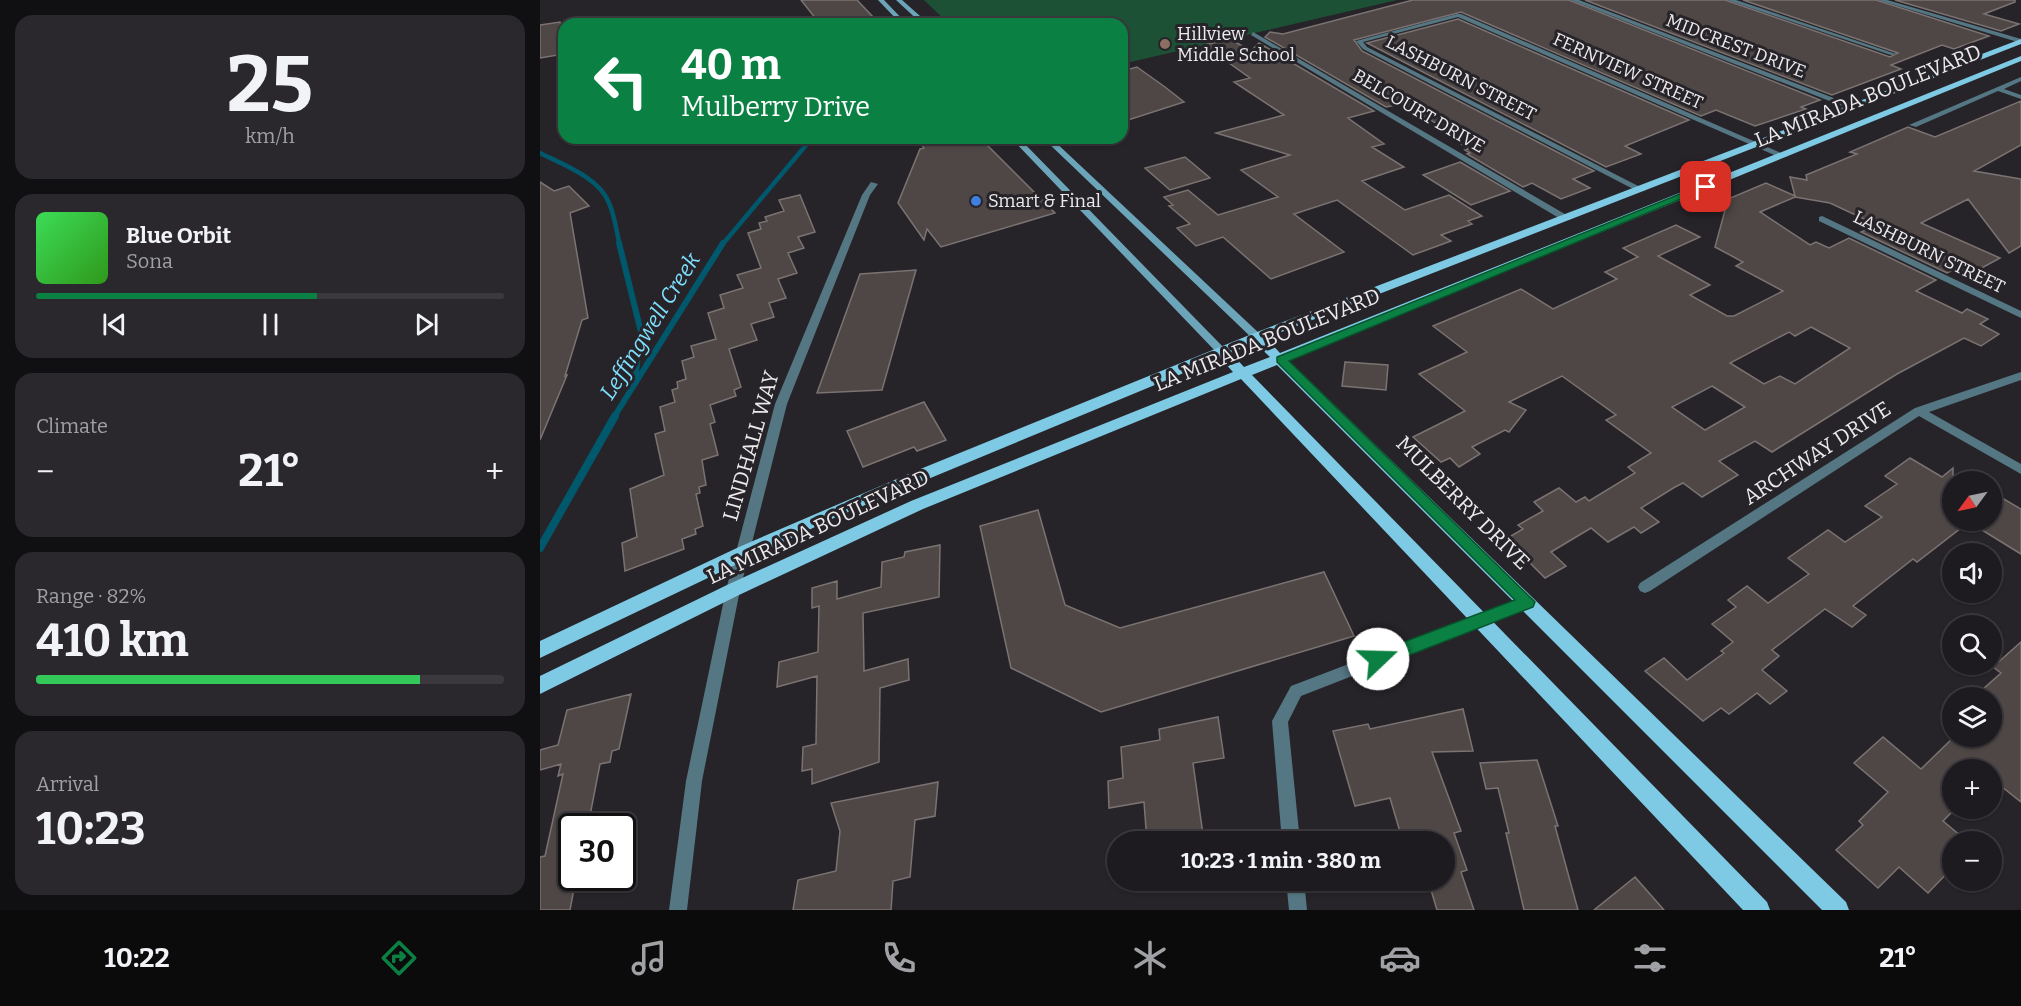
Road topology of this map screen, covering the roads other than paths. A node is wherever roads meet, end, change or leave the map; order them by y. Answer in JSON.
{"nodes":[{"id":1,"x":881,"y":0,"type":"edge"},
{"id":2,"x":899,"y":0,"type":"edge"},
{"id":3,"x":1574,"y":0,"type":"edge"},
{"id":4,"x":1730,"y":0,"type":"edge"},
{"id":5,"x":1881,"y":0,"type":"edge"},
{"id":6,"x":1460,"y":15,"type":"joint"},
{"id":7,"x":898,"y":18,"type":"edge"},
{"id":8,"x":919,"y":18,"type":"edge"},
{"id":9,"x":1253,"y":34,"type":"dead end"},
{"id":10,"x":2021,"y":41,"type":"edge"},
{"id":11,"x":1893,"y":54,"type":"dead end"},
{"id":12,"x":2021,"y":58,"type":"edge"},
{"id":13,"x":2021,"y":79,"type":"edge"},
{"id":14,"x":1997,"y":89,"type":"junction"},
{"id":15,"x":2021,"y":97,"type":"edge"},
{"id":16,"x":1853,"y":107,"type":"junction"},
{"id":17,"x":1913,"y":125,"type":"dead end"},
{"id":18,"x":1021,"y":144,"type":"edge"},
{"id":19,"x":1053,"y":144,"type":"edge"},
{"id":20,"x":1758,"y":144,"type":"junction"},
{"id":21,"x":1784,"y":156,"type":"junction"},
{"id":22,"x":874,"y":184,"type":"dead end"},
{"id":23,"x":1642,"y":190,"type":"junction"},
{"id":24,"x":1567,"y":219,"type":"junction"},
{"id":25,"x":1822,"y":219,"type":"dead end"},
{"id":26,"x":2021,"y":315,"type":"edge"},
{"id":27,"x":1257,"y":337,"type":"junction"},
{"id":28,"x":1222,"y":352,"type":"junction"},
{"id":29,"x":1281,"y":359,"type":"junction"},
{"id":30,"x":1243,"y":374,"type":"junction"},
{"id":31,"x":2021,"y":376,"type":"edge"},
{"id":32,"x":1919,"y":411,"type":"junction"},
{"id":33,"x":2021,"y":470,"type":"edge"},
{"id":34,"x":743,"y":552,"type":"junction"},
{"id":35,"x":1645,"y":587,"type":"dead end"},
{"id":36,"x":733,"y":590,"type":"junction"},
{"id":37,"x":1527,"y":602,"type":"junction"},
{"id":38,"x":1481,"y":620,"type":"junction"},
{"id":39,"x":540,"y":650,"type":"edge"},
{"id":40,"x":540,"y":685,"type":"edge"},
{"id":41,"x":1290,"y":831,"type":"edge"},
{"id":42,"x":1296,"y":891,"type":"edge"},
{"id":43,"x":678,"y":910,"type":"edge"},
{"id":44,"x":1298,"y":910,"type":"edge"},
{"id":45,"x":1759,"y":910,"type":"edge"},
{"id":46,"x":1838,"y":910,"type":"edge"}],
"edges":[{"from":1,"to":7,"type":"street"},
{"from":2,"to":8,"type":"street"},
{"from":3,"to":16,"type":"street","name":"MIDCREST DRIVE"},
{"from":4,"to":11,"type":"street"},
{"from":5,"to":10,"type":"street"},
{"from":6,"to":20,"type":"street","name":"FERNVIEW STREET"},
{"from":6,"to":23,"type":"street","name":"LASHBURN STREET"},
{"from":9,"to":24,"type":"street","name":"BELCOURT DRIVE"},
{"from":10,"to":16,"type":"main road","name":"LA MIRADA BOULEVARD"},
{"from":12,"to":21,"type":"main road","name":"LA MIRADA BOULEVARD"},
{"from":13,"to":14,"type":"street","name":"LA MIRADA BOULEVARD"},
{"from":14,"to":15,"type":"street"},
{"from":14,"to":17,"type":"street","name":"LA MIRADA BOULEVARD"},
{"from":16,"to":20,"type":"main road","name":"LA MIRADA BOULEVARD"},
{"from":18,"to":28,"type":"street"},
{"from":19,"to":27,"type":"street","name":"MULBERRY DRIVE"},
{"from":20,"to":21,"type":"street","name":"FERNVIEW STREET"},
{"from":20,"to":23,"type":"main road","name":"LA MIRADA BOULEVARD"},
{"from":21,"to":29,"type":"main road","name":"LA MIRADA BOULEVARD"},
{"from":22,"to":34,"type":"street","name":"LINDHALL WAY"},
{"from":23,"to":24,"type":"main road","name":"LA MIRADA BOULEVARD"},
{"from":24,"to":27,"type":"main road","name":"LA MIRADA BOULEVARD"},
{"from":25,"to":26,"type":"street","name":"LASHBURN STREET"},
{"from":27,"to":28,"type":"main road","name":"LA MIRADA BOULEVARD"},
{"from":27,"to":29,"type":"main road","name":"MULBERRY DRIVE"},
{"from":28,"to":30,"type":"main road"},
{"from":28,"to":34,"type":"main road","name":"LA MIRADA BOULEVARD"},
{"from":29,"to":30,"type":"main road","name":"LA MIRADA BOULEVARD"},
{"from":29,"to":37,"type":"main road","name":"MULBERRY DRIVE"},
{"from":30,"to":36,"type":"main road","name":"LA MIRADA BOULEVARD"},
{"from":30,"to":38,"type":"main road"},
{"from":31,"to":32,"type":"street","name":"ARCHWAY DRIVE"},
{"from":32,"to":33,"type":"street"},
{"from":32,"to":35,"type":"street","name":"ARCHWAY DRIVE"},
{"from":34,"to":36,"type":"street","name":"LINDHALL WAY"},
{"from":34,"to":39,"type":"main road","name":"LA MIRADA BOULEVARD"},
{"from":36,"to":40,"type":"main road","name":"LA MIRADA BOULEVARD"},
{"from":36,"to":43,"type":"street","name":"LINDHALL WAY"},
{"from":37,"to":38,"type":"street"},
{"from":37,"to":46,"type":"main road","name":"MULBERRY DRIVE"},
{"from":38,"to":41,"type":"street"},
{"from":38,"to":45,"type":"main road"},
{"from":42,"to":44,"type":"street"}]}
